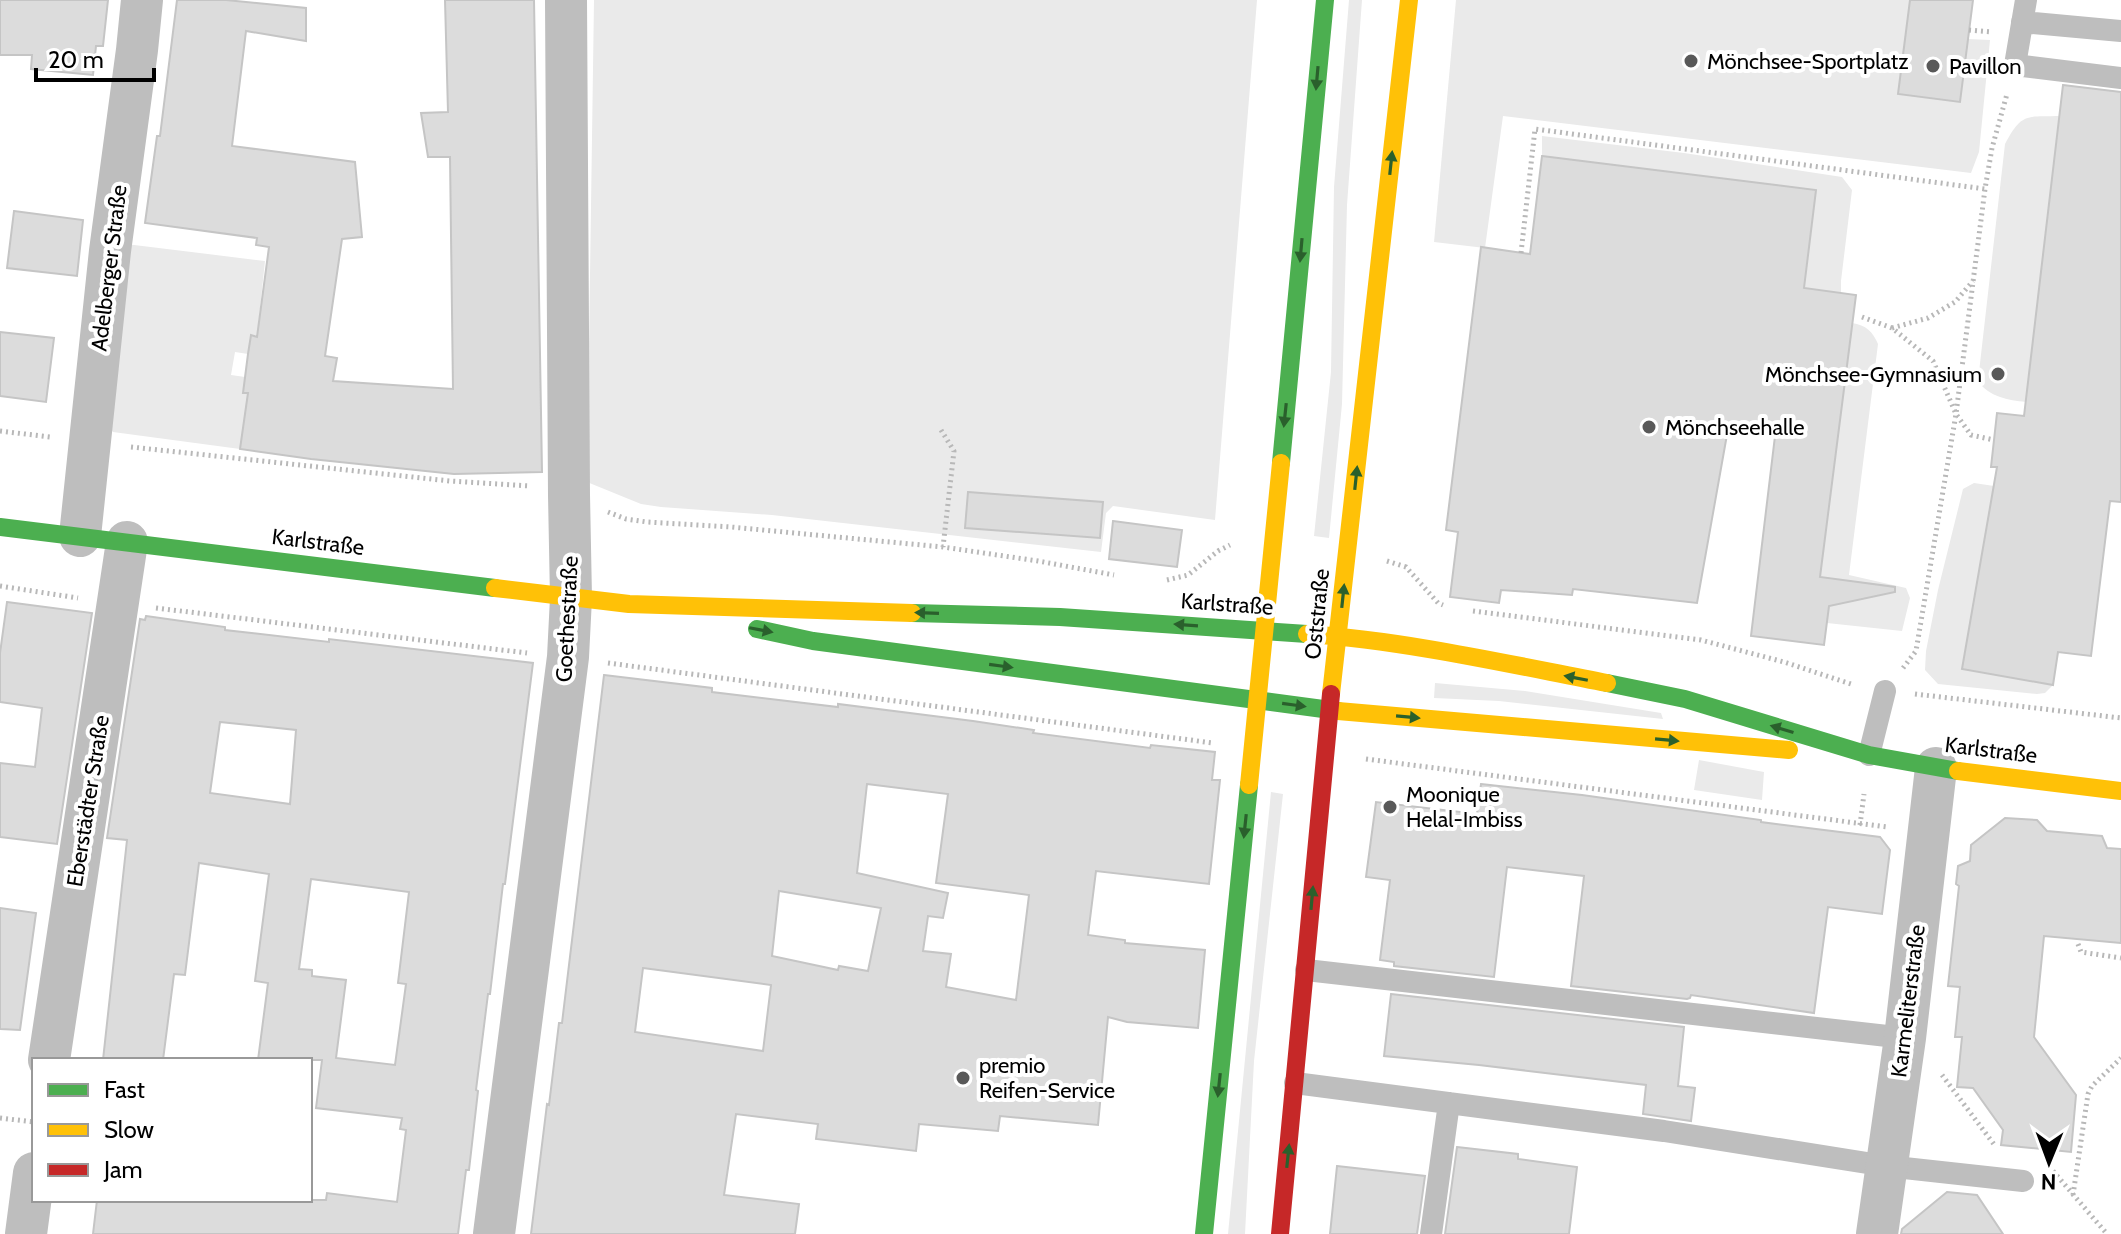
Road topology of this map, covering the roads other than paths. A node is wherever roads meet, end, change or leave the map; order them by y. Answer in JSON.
{"nodes":[{"id":1,"x":142,"y":0,"type":"edge"},
{"id":2,"x":566,"y":0,"type":"edge"},
{"id":3,"x":1325,"y":0,"type":"edge"},
{"id":4,"x":1409,"y":0,"type":"edge"},
{"id":5,"x":2024,"y":11,"type":"edge"},
{"id":6,"x":2121,"y":31,"type":"edge"},
{"id":7,"x":2121,"y":78,"type":"edge"},
{"id":8,"x":0,"y":527,"type":"edge"},
{"id":9,"x":80,"y":536,"type":"junction"},
{"id":10,"x":127,"y":542,"type":"junction"},
{"id":11,"x":571,"y":598,"type":"junction"},
{"id":12,"x":629,"y":604,"type":"junction"},
{"id":13,"x":1264,"y":630,"type":"junction"},
{"id":14,"x":1339,"y":636,"type":"junction"},
{"id":15,"x":1885,"y":691,"type":"road end"},
{"id":16,"x":1257,"y":701,"type":"junction"},
{"id":17,"x":1330,"y":710,"type":"junction"},
{"id":18,"x":1863,"y":754,"type":"junction"},
{"id":19,"x":1936,"y":768,"type":"junction"},
{"id":20,"x":2121,"y":791,"type":"edge"},
{"id":21,"x":1306,"y":970,"type":"junction"},
{"id":22,"x":1903,"y":1049,"type":"junction"},
{"id":23,"x":49,"y":1058,"type":"edge"},
{"id":24,"x":1295,"y":1083,"type":"junction"},
{"id":25,"x":1449,"y":1103,"type":"junction"},
{"id":26,"x":1886,"y":1166,"type":"junction"},
{"id":27,"x":2023,"y":1181,"type":"dead end"},
{"id":28,"x":32,"y":1188,"type":"edge"},
{"id":29,"x":26,"y":1234,"type":"edge"},
{"id":30,"x":494,"y":1234,"type":"edge"},
{"id":31,"x":1204,"y":1234,"type":"edge"},
{"id":32,"x":1280,"y":1234,"type":"edge"},
{"id":33,"x":1431,"y":1234,"type":"edge"},
{"id":34,"x":1877,"y":1234,"type":"edge"}],
"edges":[{"from":1,"to":9,"type":"street","name":"Adelberger Straße"},
{"from":2,"to":11,"type":"street","name":"Goethestraße"},
{"from":3,"to":13,"type":"street","one_way":true},
{"from":14,"to":4,"type":"street","name":"Oststraße","one_way":true},
{"from":5,"to":6,"type":"lane"},
{"from":5,"to":7,"type":"lane"},
{"from":8,"to":9,"type":"street","name":"Karlstraße"},
{"from":9,"to":10,"type":"street","name":"Karlstraße"},
{"from":10,"to":11,"type":"street","name":"Karlstraße"},
{"from":10,"to":23,"type":"street","name":"Eberstädter Straße"},
{"from":11,"to":12,"type":"street","name":"Karlstraße"},
{"from":11,"to":30,"type":"street","name":"Goethestraße"},
{"from":13,"to":12,"type":"street","name":"Karlstraße","one_way":true},
{"from":12,"to":16,"type":"street","name":"Karlstraße","one_way":true},
{"from":13,"to":14,"type":"street","name":"Karlstraße"},
{"from":13,"to":16,"type":"street"},
{"from":14,"to":17,"type":"street","name":"Oststraße"},
{"from":18,"to":14,"type":"street","name":"Karlstraße","one_way":true},
{"from":15,"to":18,"type":"lane"},
{"from":16,"to":17,"type":"street","name":"Karlstraße","one_way":true},
{"from":16,"to":31,"type":"street","one_way":true},
{"from":17,"to":18,"type":"street","name":"Karlstraße","one_way":true},
{"from":21,"to":17,"type":"street","name":"Oststraße","one_way":true},
{"from":18,"to":19,"type":"street","name":"Karlstraße"},
{"from":19,"to":20,"type":"street","name":"Karlstraße"},
{"from":19,"to":22,"type":"street","name":"Karmeliterstraße"},
{"from":21,"to":22,"type":"lane"},
{"from":21,"to":24,"type":"street","name":"Oststraße"},
{"from":22,"to":26,"type":"street","name":"Karmeliterstraße"},
{"from":24,"to":25,"type":"lane"},
{"from":32,"to":24,"type":"street","name":"Oststraße","one_way":true},
{"from":25,"to":26,"type":"lane"},
{"from":25,"to":33,"type":"lane"},
{"from":26,"to":27,"type":"lane"},
{"from":26,"to":34,"type":"street","name":"Karmeliterstraße"},
{"from":28,"to":29,"type":"street"}]}
